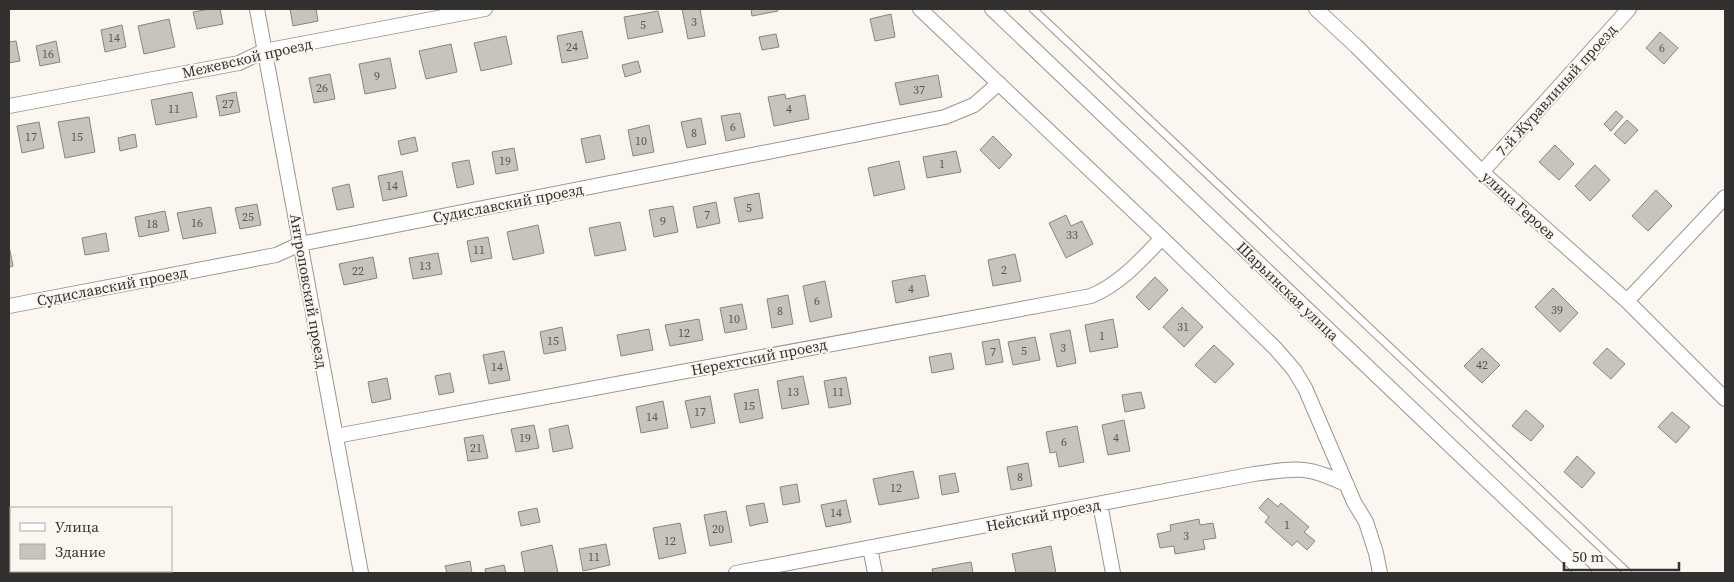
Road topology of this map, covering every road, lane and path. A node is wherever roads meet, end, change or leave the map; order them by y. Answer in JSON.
{"nodes":[{"id":1,"x":257,"y":9,"type":"edge"},
{"id":2,"x":486,"y":9,"type":"edge"},
{"id":3,"x":920,"y":9,"type":"edge"},
{"id":4,"x":992,"y":9,"type":"edge"},
{"id":5,"x":1033,"y":9,"type":"edge"},
{"id":6,"x":1316,"y":9,"type":"edge"},
{"id":7,"x":1629,"y":9,"type":"edge"},
{"id":8,"x":264,"y":51,"type":"junction"},
{"id":9,"x":999,"y":83,"type":"junction"},
{"id":10,"x":9,"y":106,"type":"edge"},
{"id":11,"x":1482,"y":172,"type":"junction"},
{"id":12,"x":1725,"y":197,"type":"edge"},
{"id":13,"x":1162,"y":238,"type":"junction"},
{"id":14,"x":300,"y":244,"type":"junction"},
{"id":15,"x":1627,"y":301,"type":"junction"},
{"id":16,"x":9,"y":306,"type":"edge"},
{"id":17,"x":1725,"y":399,"type":"edge"},
{"id":18,"x":336,"y":436,"type":"junction"},
{"id":19,"x":1347,"y":485,"type":"junction"},
{"id":20,"x":1100,"y":504,"type":"junction"},
{"id":21,"x":870,"y":548,"type":"junction"},
{"id":22,"x":361,"y":573,"type":"edge"},
{"id":23,"x":736,"y":573,"type":"edge"},
{"id":24,"x":875,"y":573,"type":"edge"},
{"id":25,"x":1113,"y":573,"type":"edge"},
{"id":26,"x":1380,"y":573,"type":"edge"},
{"id":27,"x":1584,"y":573,"type":"edge"},
{"id":28,"x":1628,"y":573,"type":"edge"}],
"edges":[{"from":1,"to":8,"type":"street","name":"Антроповский проезд"},
{"from":2,"to":8,"type":"street","name":"Межевской проезд"},
{"from":3,"to":9,"type":"street"},
{"from":4,"to":27,"type":"street","name":"Шарьинская улица"},
{"from":5,"to":28,"type":"lane"},
{"from":6,"to":11,"type":"street","name":"улица Героев"},
{"from":7,"to":11,"type":"street","name":"7-й Журавлиный проезд"},
{"from":8,"to":10,"type":"street","name":"Межевской проезд"},
{"from":8,"to":14,"type":"street","name":"Антроповский проезд"},
{"from":9,"to":13,"type":"street"},
{"from":9,"to":14,"type":"street","name":"Судиславский проезд"},
{"from":11,"to":15,"type":"street","name":"улица Героев"},
{"from":12,"to":15,"type":"street"},
{"from":13,"to":18,"type":"street","name":"Нерехтский проезд"},
{"from":13,"to":19,"type":"street"},
{"from":14,"to":16,"type":"street","name":"Судиславский проезд"},
{"from":14,"to":18,"type":"street","name":"Антроповский проезд"},
{"from":15,"to":17,"type":"street","name":"улица Героев"},
{"from":18,"to":22,"type":"street","name":"Антроповский проезд"},
{"from":19,"to":20,"type":"street","name":"Нейский проезд"},
{"from":19,"to":26,"type":"street"},
{"from":20,"to":21,"type":"street","name":"Нейский проезд"},
{"from":20,"to":25,"type":"street"},
{"from":21,"to":23,"type":"street","name":"Нейский проезд"},
{"from":21,"to":24,"type":"street"}]}
